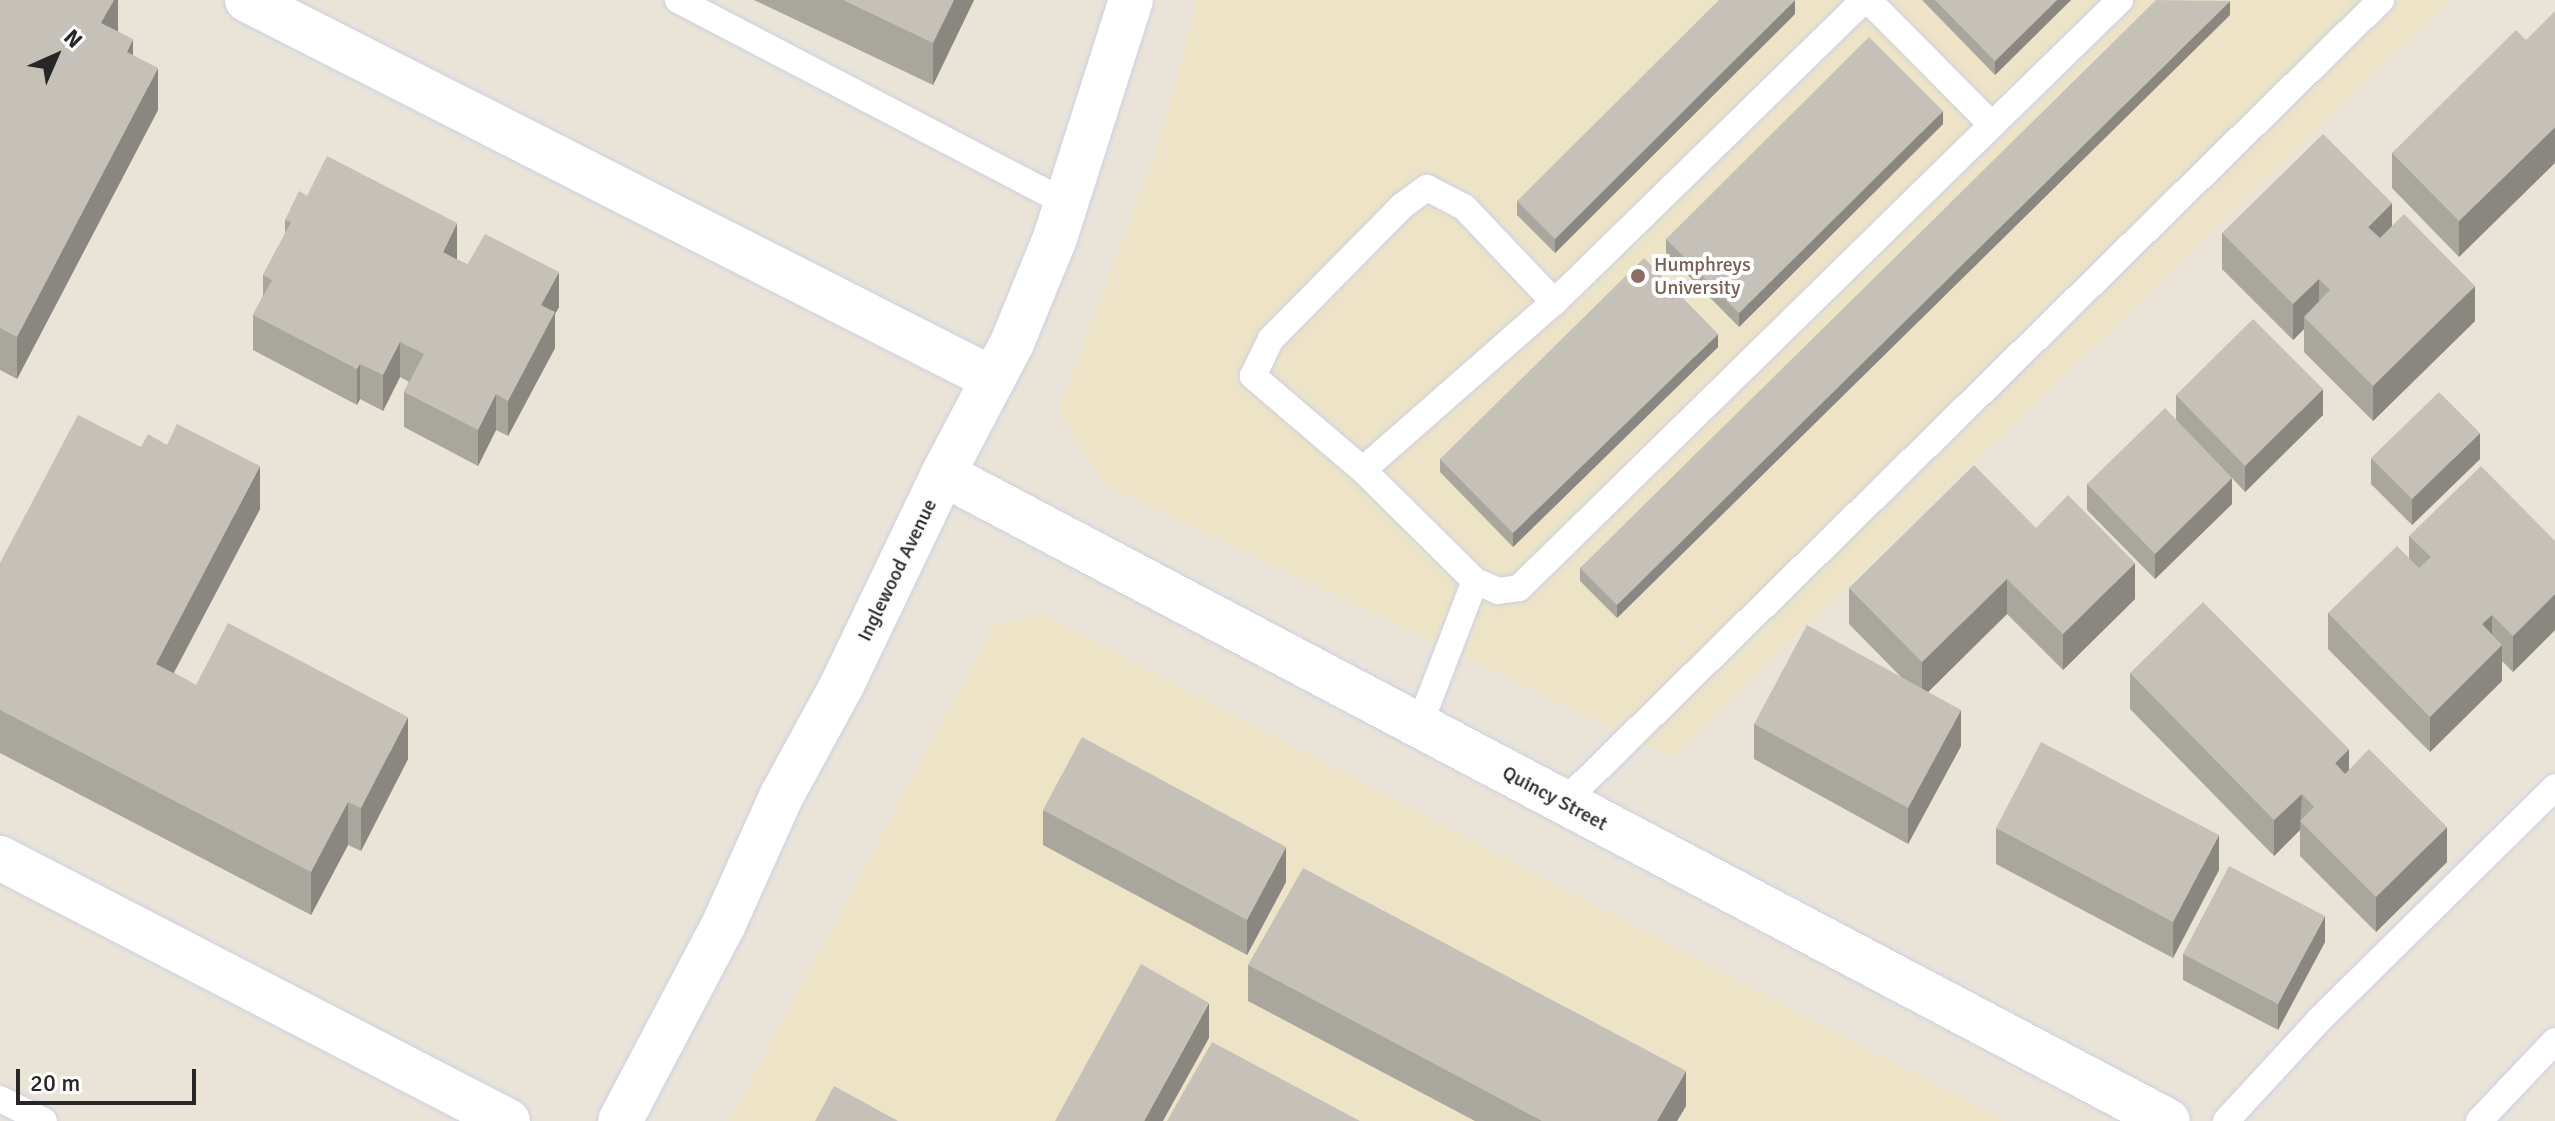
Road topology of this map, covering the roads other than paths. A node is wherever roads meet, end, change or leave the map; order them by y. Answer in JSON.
{"nodes":[{"id":1,"x":247,"y":0,"type":"edge"},
{"id":2,"x":678,"y":0,"type":"edge"},
{"id":3,"x":1131,"y":0,"type":"edge"},
{"id":4,"x":1866,"y":0,"type":"edge"},
{"id":5,"x":2120,"y":0,"type":"edge"},
{"id":6,"x":2381,"y":0,"type":"edge"},
{"id":7,"x":1992,"y":125,"type":"junction"},
{"id":8,"x":1067,"y":203,"type":"junction"},
{"id":9,"x":1554,"y":302,"type":"junction"},
{"id":10,"x":993,"y":379,"type":"junction"},
{"id":11,"x":1363,"y":470,"type":"junction"},
{"id":12,"x":943,"y":474,"type":"junction"},
{"id":13,"x":1475,"y":581,"type":"junction"},
{"id":14,"x":1419,"y":726,"type":"junction"},
{"id":15,"x":2555,"y":787,"type":"edge"},
{"id":16,"x":1564,"y":802,"type":"junction"},
{"id":17,"x":0,"y":858,"type":"edge"},
{"id":18,"x":2555,"y":1041,"type":"edge"},
{"id":19,"x":0,"y":1099,"type":"edge"},
{"id":20,"x":44,"y":1121,"type":"edge"},
{"id":21,"x":508,"y":1121,"type":"edge"},
{"id":22,"x":620,"y":1121,"type":"edge"},
{"id":23,"x":2168,"y":1121,"type":"edge"},
{"id":24,"x":2226,"y":1121,"type":"edge"},
{"id":25,"x":2479,"y":1121,"type":"edge"}],
"edges":[{"from":1,"to":10,"type":"street"},
{"from":2,"to":8,"type":"lane"},
{"from":3,"to":8,"type":"street","name":"Inglewood Avenue"},
{"from":4,"to":7,"type":"lane"},
{"from":4,"to":9,"type":"lane"},
{"from":5,"to":7,"type":"lane"},
{"from":6,"to":16,"type":"lane"},
{"from":7,"to":13,"type":"lane"},
{"from":8,"to":10,"type":"street","name":"Inglewood Avenue"},
{"from":9,"to":11,"type":"lane"},
{"from":9,"to":11,"type":"lane"},
{"from":10,"to":12,"type":"street","name":"Inglewood Avenue"},
{"from":11,"to":13,"type":"lane"},
{"from":12,"to":14,"type":"street","name":"Quincy Street"},
{"from":12,"to":22,"type":"street","name":"Inglewood Avenue"},
{"from":13,"to":14,"type":"lane"},
{"from":14,"to":16,"type":"street","name":"Quincy Street"},
{"from":15,"to":24,"type":"lane"},
{"from":16,"to":23,"type":"street","name":"Quincy Street"},
{"from":17,"to":21,"type":"street"},
{"from":18,"to":25,"type":"lane"},
{"from":19,"to":20,"type":"lane"}]}
